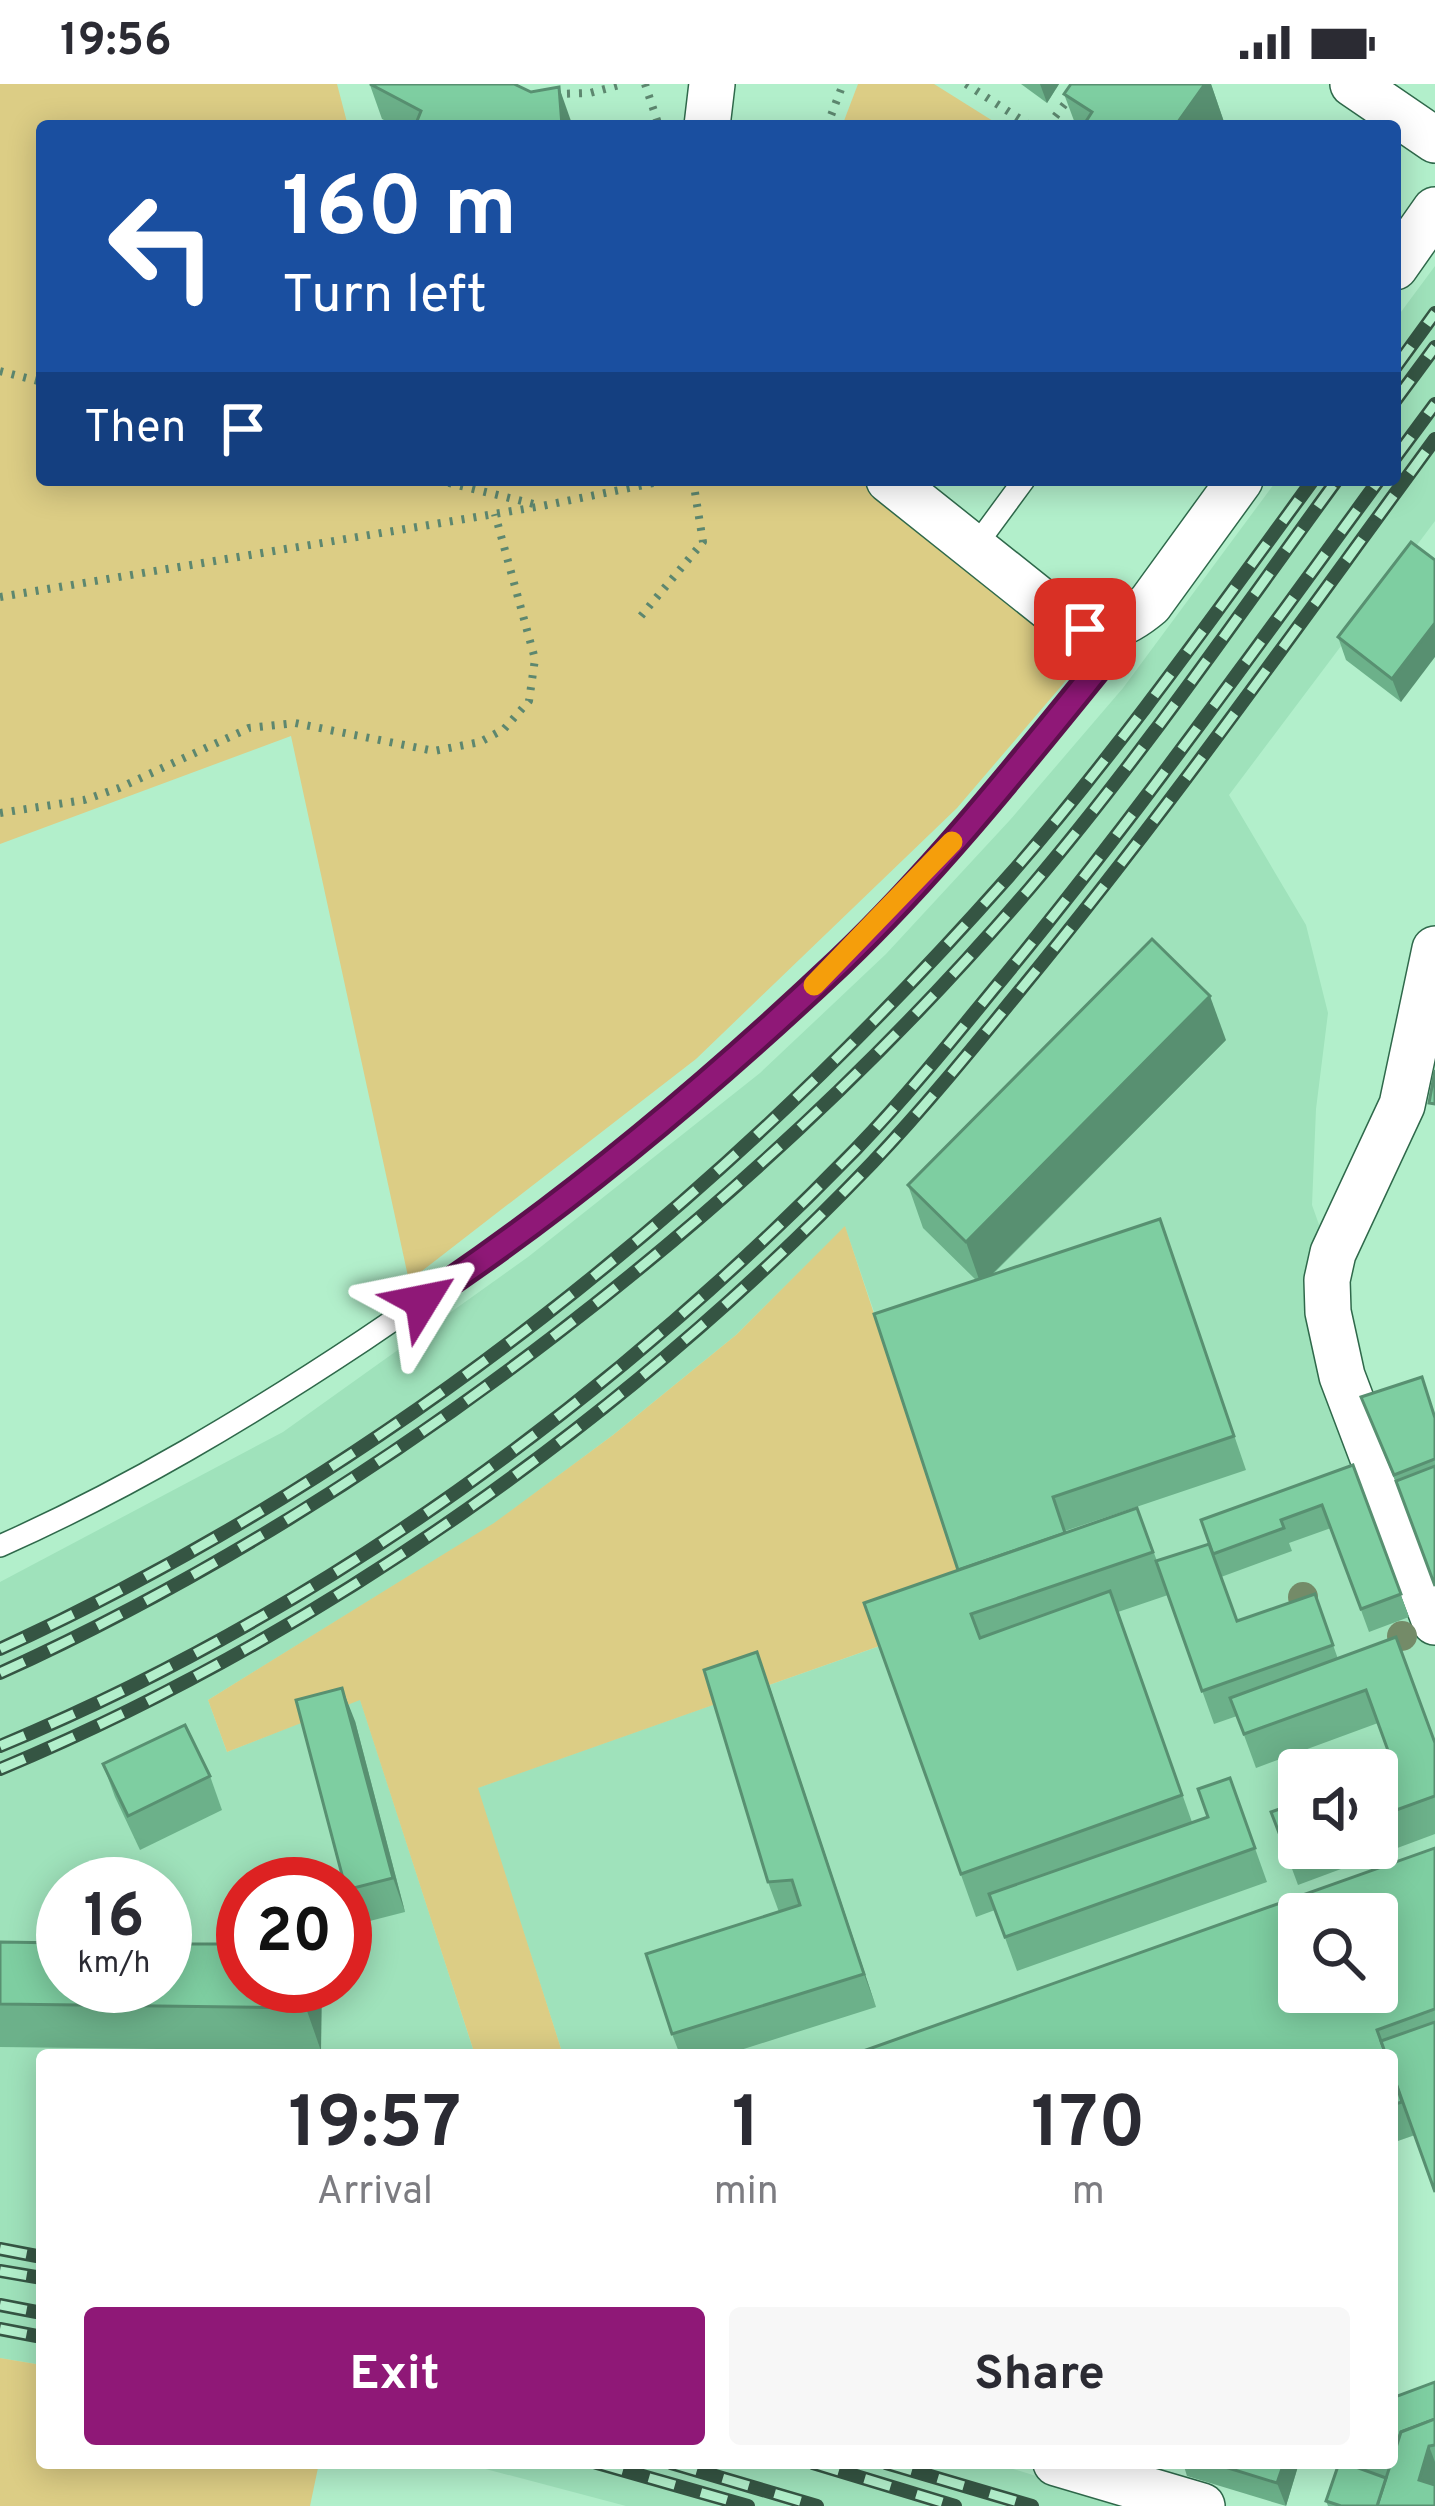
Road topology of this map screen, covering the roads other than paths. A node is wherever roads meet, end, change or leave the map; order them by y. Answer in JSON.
{"nodes":[{"id":1,"x":712,"y":84,"type":"edge"},
{"id":2,"x":1353,"y":84,"type":"edge"},
{"id":3,"x":708,"y":120,"type":"edge"},
{"id":4,"x":1435,"y":140,"type":"edge"},
{"id":5,"x":1435,"y":210,"type":"edge"},
{"id":6,"x":1401,"y":258,"type":"edge"},
{"id":7,"x":896,"y":486,"type":"edge"},
{"id":8,"x":1020,"y":486,"type":"edge"},
{"id":9,"x":1236,"y":486,"type":"edge"},
{"id":10,"x":974,"y":548,"type":"junction"},
{"id":11,"x":1107,"y":629,"type":"junction"},
{"id":12,"x":1435,"y":949,"type":"edge"},
{"id":13,"x":0,"y":1546,"type":"edge"},
{"id":14,"x":1435,"y":1622,"type":"edge"},
{"id":15,"x":1076,"y":2469,"type":"edge"},
{"id":16,"x":1202,"y":2506,"type":"edge"}],
"edges":[{"from":1,"to":3,"type":"street"},
{"from":2,"to":4,"type":"street"},
{"from":5,"to":6,"type":"street"},
{"from":7,"to":10,"type":"street"},
{"from":8,"to":10,"type":"lane"},
{"from":9,"to":11,"type":"street"},
{"from":10,"to":11,"type":"street"},
{"from":11,"to":13,"type":"lane"},
{"from":12,"to":14,"type":"street"},
{"from":15,"to":16,"type":"street"}]}
